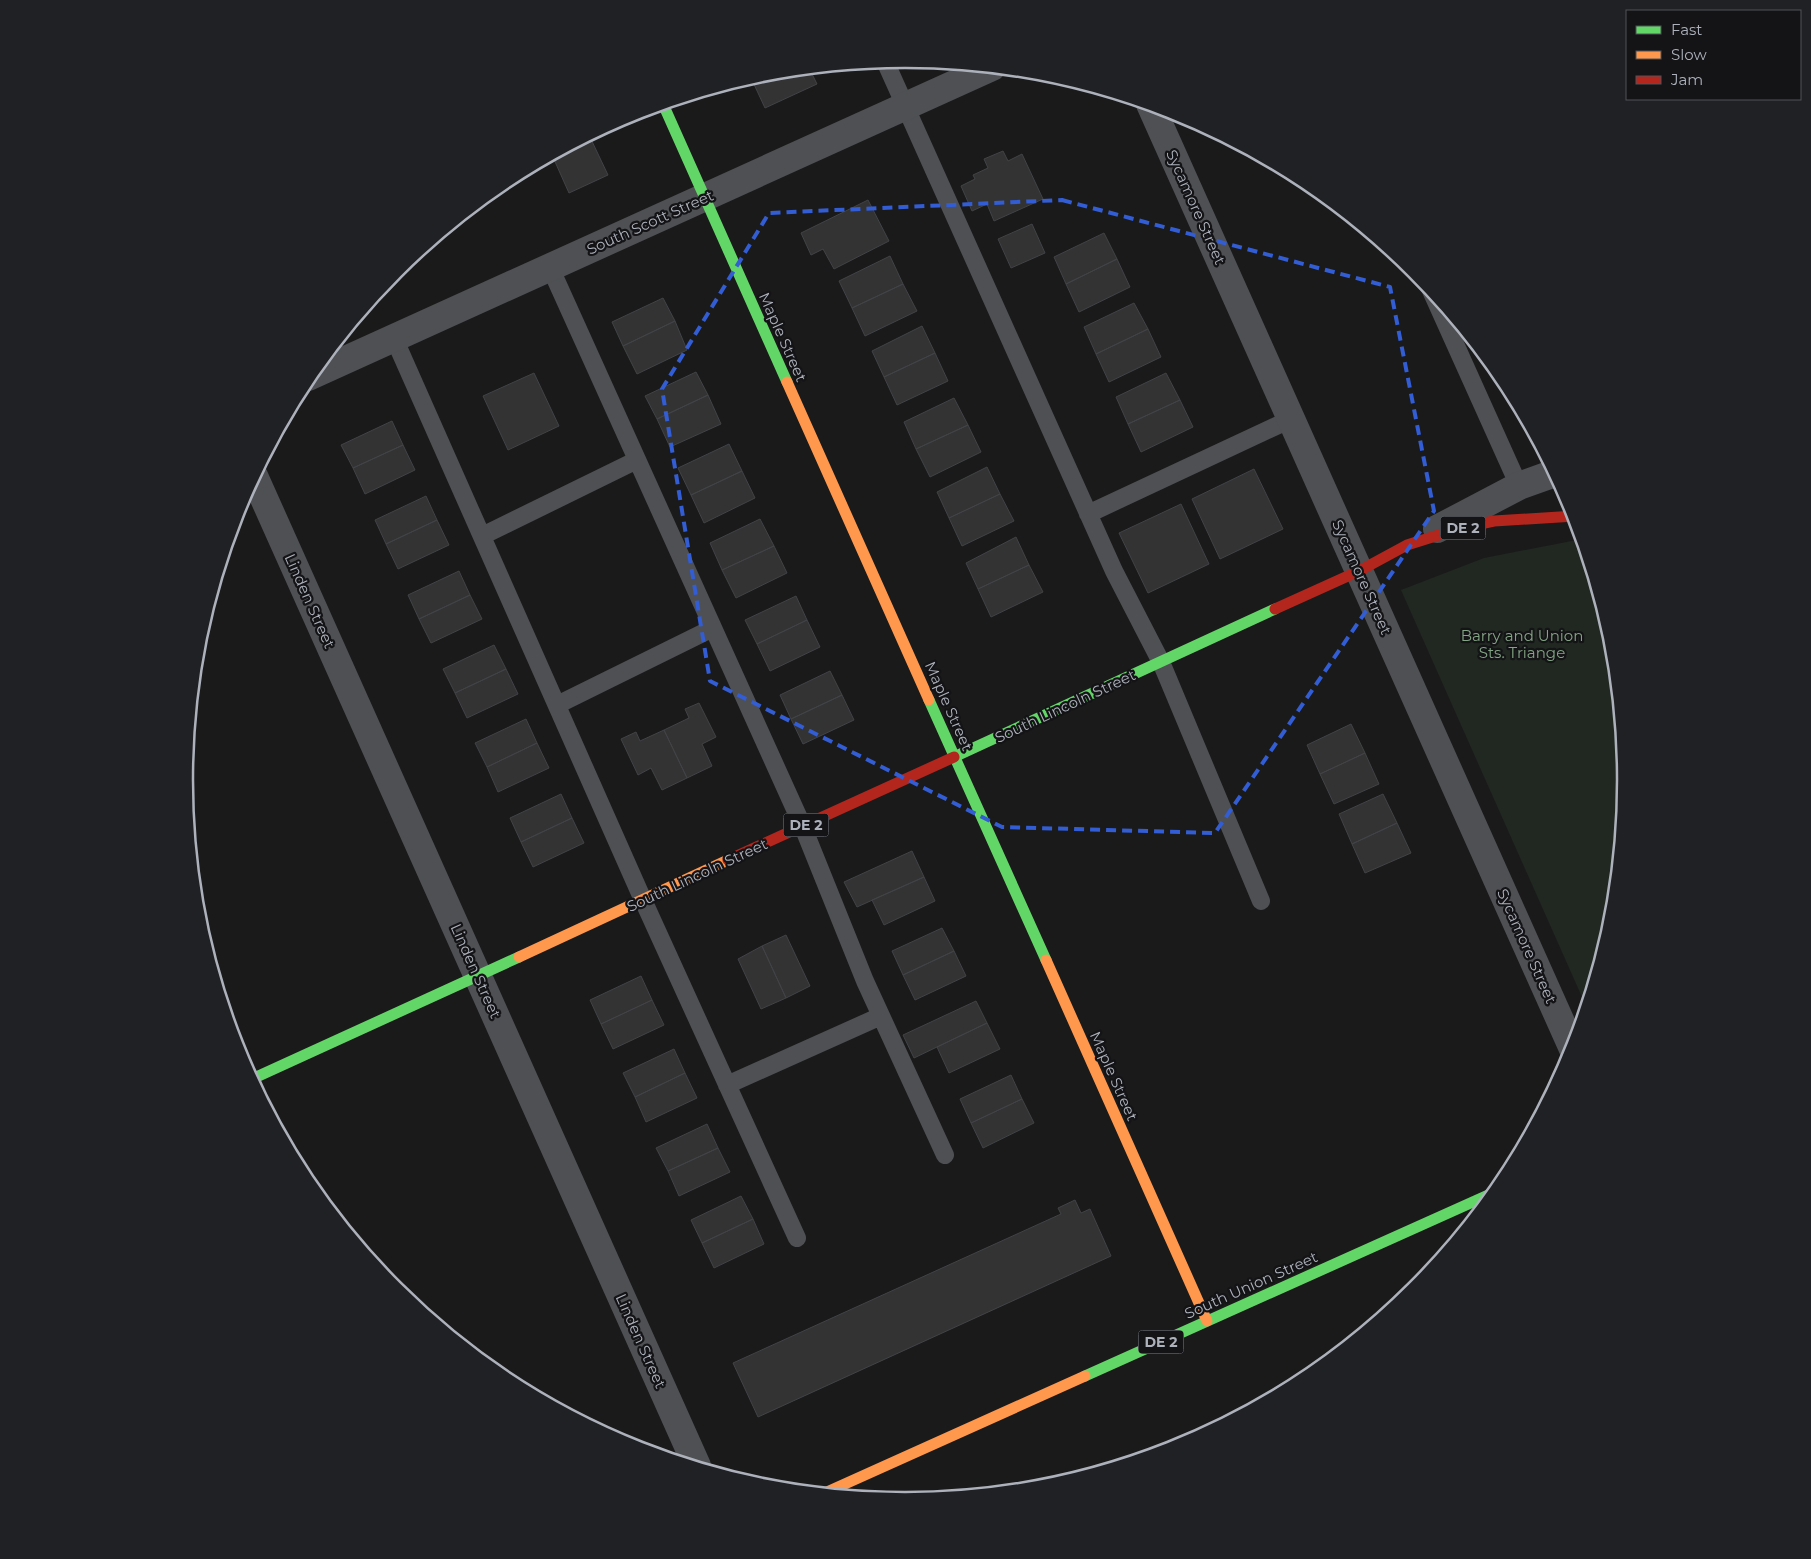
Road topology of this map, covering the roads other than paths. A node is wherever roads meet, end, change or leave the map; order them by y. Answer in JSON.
{"nodes":[{"id":1,"x":888,"y":68,"type":"edge"},
{"id":2,"x":981,"y":72,"type":"edge"},
{"id":3,"x":906,"y":106,"type":"junction"},
{"id":4,"x":665,"y":109,"type":"edge"},
{"id":5,"x":1154,"y":113,"type":"edge"},
{"id":6,"x":705,"y":197,"type":"junction"},
{"id":7,"x":550,"y":267,"type":"junction"},
{"id":8,"x":1439,"y":308,"type":"edge"},
{"id":9,"x":394,"y":338,"type":"junction"},
{"id":10,"x":323,"y":370,"type":"edge"},
{"id":11,"x":1291,"y":419,"type":"junction"},
{"id":12,"x":637,"y":460,"type":"junction"},
{"id":13,"x":1548,"y":475,"type":"edge"},
{"id":14,"x":258,"y":485,"type":"edge"},
{"id":15,"x":1519,"y":486,"type":"junction"},
{"id":16,"x":1088,"y":514,"type":"junction"},
{"id":17,"x":1566,"y":516,"type":"edge"},
{"id":18,"x":482,"y":536,"type":"junction"},
{"id":19,"x":1407,"y":545,"type":"junction"},
{"id":20,"x":1359,"y":572,"type":"junction"},
{"id":21,"x":713,"y":628,"type":"junction"},
{"id":22,"x":1161,"y":662,"type":"junction"},
{"id":23,"x":557,"y":706,"type":"junction"},
{"id":24,"x":955,"y":757,"type":"junction"},
{"id":25,"x":803,"y":827,"type":"junction"},
{"id":26,"x":643,"y":900,"type":"junction"},
{"id":27,"x":1261,"y":902,"type":"dead end"},
{"id":28,"x":478,"y":976,"type":"junction"},
{"id":29,"x":881,"y":1016,"type":"junction"},
{"id":30,"x":1568,"y":1038,"type":"edge"},
{"id":31,"x":259,"y":1076,"type":"edge"},
{"id":32,"x":727,"y":1085,"type":"junction"},
{"id":33,"x":945,"y":1155,"type":"dead end"},
{"id":34,"x":1481,"y":1198,"type":"edge"},
{"id":35,"x":797,"y":1238,"type":"dead end"},
{"id":36,"x":1208,"y":1321,"type":"junction"},
{"id":37,"x":694,"y":1459,"type":"edge"},
{"id":38,"x":837,"y":1488,"type":"edge"}],
"edges":[{"from":1,"to":3,"type":"lane"},
{"from":2,"to":3,"type":"street","name":"South Scott Street"},
{"from":3,"to":6,"type":"street","name":"South Scott Street"},
{"from":3,"to":16,"type":"lane"},
{"from":4,"to":6,"type":"main road","name":"Maple Street"},
{"from":5,"to":11,"type":"street","name":"Sycamore Street"},
{"from":6,"to":7,"type":"street","name":"South Scott Street"},
{"from":6,"to":24,"type":"main road","name":"Maple Street"},
{"from":7,"to":9,"type":"street","name":"South Scott Street"},
{"from":7,"to":12,"type":"lane"},
{"from":8,"to":15,"type":"lane"},
{"from":9,"to":10,"type":"street","name":"South Scott Street"},
{"from":9,"to":18,"type":"lane"},
{"from":11,"to":16,"type":"lane"},
{"from":11,"to":20,"type":"street","name":"Sycamore Street"},
{"from":12,"to":18,"type":"lane"},
{"from":12,"to":21,"type":"lane"},
{"from":13,"to":15,"type":"street"},
{"from":14,"to":28,"type":"street","name":"Linden Street"},
{"from":15,"to":19,"type":"street"},
{"from":16,"to":22,"type":"lane"},
{"from":17,"to":19,"type":"main road","number":"DE 2"},
{"from":18,"to":23,"type":"lane"},
{"from":19,"to":20,"type":"main road","number":"DE 2"},
{"from":20,"to":22,"type":"main road","name":"South Lincoln Street","number":"DE 2"},
{"from":20,"to":30,"type":"street","name":"Sycamore Street"},
{"from":21,"to":23,"type":"lane"},
{"from":21,"to":25,"type":"lane"},
{"from":22,"to":24,"type":"main road","name":"South Lincoln Street","number":"DE 2"},
{"from":22,"to":27,"type":"lane"},
{"from":23,"to":26,"type":"lane"},
{"from":24,"to":25,"type":"main road","name":"South Lincoln Street","number":"DE 2"},
{"from":24,"to":36,"type":"main road","name":"Maple Street"},
{"from":25,"to":26,"type":"main road","name":"South Lincoln Street","number":"DE 2"},
{"from":25,"to":29,"type":"lane"},
{"from":26,"to":28,"type":"main road","name":"South Lincoln Street","number":"DE 2"},
{"from":26,"to":32,"type":"lane"},
{"from":28,"to":31,"type":"main road","name":"South Lincoln Street","number":"DE 2"},
{"from":28,"to":37,"type":"street","name":"Linden Street"},
{"from":29,"to":32,"type":"lane"},
{"from":29,"to":33,"type":"lane"},
{"from":32,"to":35,"type":"lane"},
{"from":34,"to":36,"type":"main road","name":"South Union Street","number":"DE 2"},
{"from":36,"to":38,"type":"main road","name":"South Union Street","number":"DE 2"}]}
